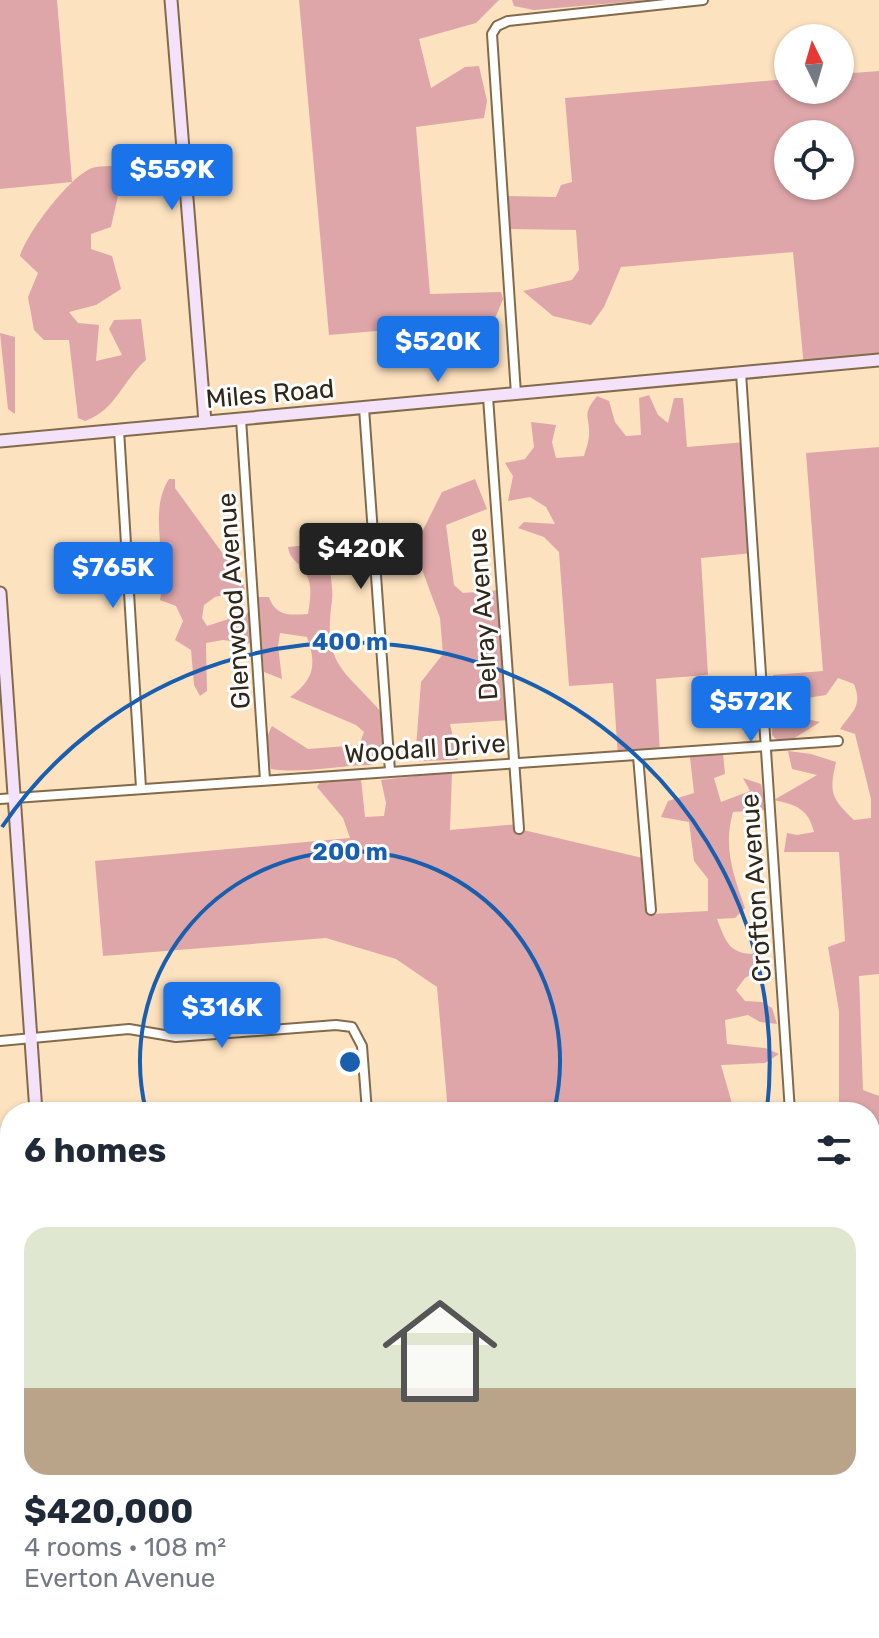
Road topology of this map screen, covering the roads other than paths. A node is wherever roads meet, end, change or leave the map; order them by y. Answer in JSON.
{"nodes":[{"id":1,"x":171,"y":0,"type":"edge"},
{"id":2,"x":703,"y":0,"type":"edge"},
{"id":3,"x":879,"y":360,"type":"edge"},
{"id":4,"x":741,"y":373,"type":"junction"},
{"id":5,"x":516,"y":394,"type":"junction"},
{"id":6,"x":488,"y":397,"type":"junction"},
{"id":7,"x":364,"y":408,"type":"junction"},
{"id":8,"x":241,"y":419,"type":"junction"},
{"id":9,"x":205,"y":422,"type":"junction"},
{"id":10,"x":119,"y":430,"type":"junction"},
{"id":11,"x":0,"y":441,"type":"edge"},
{"id":12,"x":0,"y":593,"type":"edge"},
{"id":13,"x":838,"y":741,"type":"dead end"},
{"id":14,"x":767,"y":746,"type":"junction"},
{"id":15,"x":638,"y":756,"type":"junction"},
{"id":16,"x":513,"y":764,"type":"junction"},
{"id":17,"x":390,"y":771,"type":"junction"},
{"id":18,"x":265,"y":780,"type":"junction"},
{"id":19,"x":141,"y":788,"type":"junction"},
{"id":20,"x":14,"y":798,"type":"junction"},
{"id":21,"x":0,"y":799,"type":"edge"},
{"id":22,"x":519,"y":829,"type":"dead end"},
{"id":23,"x":651,"y":910,"type":"dead end"},
{"id":24,"x":30,"y":1037,"type":"junction"},
{"id":25,"x":0,"y":1041,"type":"edge"},
{"id":26,"x":35,"y":1102,"type":"edge"},
{"id":27,"x":366,"y":1102,"type":"edge"},
{"id":28,"x":789,"y":1102,"type":"edge"}],
"edges":[{"from":1,"to":9,"type":"street"},
{"from":2,"to":5,"type":"street"},
{"from":3,"to":4,"type":"street","name":"Miles Road"},
{"from":4,"to":5,"type":"street","name":"Miles Road"},
{"from":4,"to":14,"type":"street","name":"Crofton Avenue"},
{"from":5,"to":6,"type":"street","name":"Miles Road"},
{"from":6,"to":7,"type":"street","name":"Miles Road"},
{"from":6,"to":16,"type":"street","name":"Delray Avenue"},
{"from":7,"to":8,"type":"street","name":"Miles Road"},
{"from":7,"to":17,"type":"street"},
{"from":8,"to":9,"type":"street","name":"Miles Road"},
{"from":8,"to":18,"type":"street","name":"Glenwood Avenue"},
{"from":9,"to":10,"type":"street","name":"Miles Road"},
{"from":10,"to":11,"type":"street","name":"Miles Road"},
{"from":10,"to":19,"type":"street"},
{"from":12,"to":20,"type":"street"},
{"from":13,"to":14,"type":"street","name":"Woodall Drive"},
{"from":14,"to":15,"type":"street","name":"Woodall Drive"},
{"from":14,"to":28,"type":"street","name":"Crofton Avenue"},
{"from":15,"to":16,"type":"street","name":"Woodall Drive"},
{"from":15,"to":23,"type":"street"},
{"from":16,"to":17,"type":"street","name":"Woodall Drive"},
{"from":16,"to":22,"type":"street","name":"Delray Avenue"},
{"from":17,"to":18,"type":"street","name":"Woodall Drive"},
{"from":18,"to":19,"type":"street","name":"Woodall Drive"},
{"from":19,"to":20,"type":"street","name":"Woodall Drive"},
{"from":20,"to":21,"type":"street","name":"Woodall Drive"},
{"from":20,"to":24,"type":"street"},
{"from":24,"to":25,"type":"street"},
{"from":24,"to":26,"type":"street"},
{"from":24,"to":27,"type":"street"}]}
